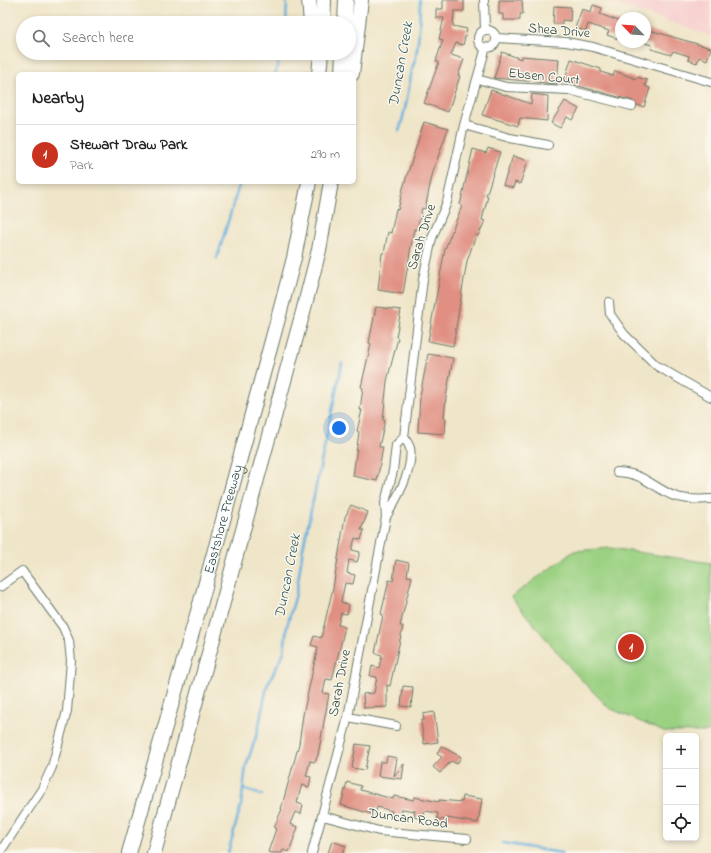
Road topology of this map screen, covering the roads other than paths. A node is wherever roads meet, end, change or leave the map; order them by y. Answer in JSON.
{"nodes":[{"id":1,"x":309,"y":0,"type":"edge"},
{"id":2,"x":324,"y":0,"type":"edge"},
{"id":3,"x":346,"y":0,"type":"edge"},
{"id":4,"x":361,"y":0,"type":"edge"},
{"id":5,"x":484,"y":0,"type":"edge"},
{"id":6,"x":310,"y":16,"type":"edge"},
{"id":7,"x":323,"y":16,"type":"edge"},
{"id":8,"x":345,"y":16,"type":"edge"},
{"id":9,"x":485,"y":30,"type":"junction"},
{"id":10,"x":496,"y":38,"type":"junction"},
{"id":11,"x":356,"y":41,"type":"edge"},
{"id":12,"x":486,"y":47,"type":"junction"},
{"id":13,"x":320,"y":60,"type":"edge"},
{"id":14,"x":343,"y":60,"type":"edge"},
{"id":15,"x":354,"y":60,"type":"edge"},
{"id":16,"x":319,"y":72,"type":"edge"},
{"id":17,"x":342,"y":72,"type":"edge"},
{"id":18,"x":352,"y":72,"type":"edge"},
{"id":19,"x":477,"y":79,"type":"junction"},
{"id":20,"x":711,"y":82,"type":"edge"},
{"id":21,"x":632,"y":106,"type":"dead end"},
{"id":22,"x":464,"y":125,"type":"junction"},
{"id":23,"x":548,"y":145,"type":"dead end"},
{"id":24,"x":308,"y":184,"type":"edge"},
{"id":25,"x":331,"y":184,"type":"edge"},
{"id":26,"x":609,"y":302,"type":"dead end"},
{"id":27,"x":711,"y":397,"type":"edge"},
{"id":28,"x":404,"y":437,"type":"junction"},
{"id":29,"x":618,"y":472,"type":"dead end"},
{"id":30,"x":711,"y":499,"type":"edge"},
{"id":31,"x":386,"y":517,"type":"junction"},
{"id":32,"x":0,"y":587,"type":"edge"},
{"id":33,"x":348,"y":717,"type":"junction"},
{"id":34,"x":396,"y":726,"type":"dead end"},
{"id":35,"x":323,"y":816,"type":"junction"},
{"id":36,"x":135,"y":831,"type":"junction"},
{"id":37,"x":467,"y":840,"type":"dead end"},
{"id":38,"x":0,"y":852,"type":"edge"},
{"id":39,"x":122,"y":853,"type":"edge"},
{"id":40,"x":129,"y":853,"type":"edge"},
{"id":41,"x":154,"y":853,"type":"edge"},
{"id":42,"x":312,"y":853,"type":"edge"}],
"edges":[{"from":1,"to":6,"type":"highway"},
{"from":2,"to":7,"type":"highway"},
{"from":3,"to":8,"type":"highway"},
{"from":4,"to":11,"type":"highway"},
{"from":5,"to":9,"type":"street"},
{"from":9,"to":10,"type":"street"},
{"from":9,"to":12,"type":"street"},
{"from":10,"to":12,"type":"street"},
{"from":10,"to":20,"type":"street","name":"Shea Drive"},
{"from":12,"to":19,"type":"street","name":"Sarah Drive"},
{"from":13,"to":16,"type":"highway"},
{"from":14,"to":17,"type":"highway"},
{"from":15,"to":18,"type":"highway"},
{"from":19,"to":21,"type":"street","name":"Ebsen Court"},
{"from":19,"to":22,"type":"street","name":"Sarah Drive"},
{"from":22,"to":23,"type":"street"},
{"from":22,"to":28,"type":"street","name":"Sarah Drive"},
{"from":24,"to":36,"type":"highway","name":"Eastshore Freeway"},
{"from":25,"to":41,"type":"highway","name":"Eastshore Freeway"},
{"from":26,"to":27,"type":"street"},
{"from":28,"to":31,"type":"street","name":"Sarah Drive"},
{"from":28,"to":31,"type":"street","name":"Sarah Drive"},
{"from":29,"to":30,"type":"street"},
{"from":31,"to":33,"type":"street","name":"Sarah Drive"},
{"from":32,"to":38,"type":"street"},
{"from":33,"to":34,"type":"street"},
{"from":33,"to":35,"type":"street","name":"Sarah Drive"},
{"from":35,"to":37,"type":"street","name":"Duncan Road"},
{"from":35,"to":42,"type":"street","name":"Sarah Drive"},
{"from":36,"to":39,"type":"highway"},
{"from":36,"to":40,"type":"highway","name":"Eastshore Freeway"}]}
